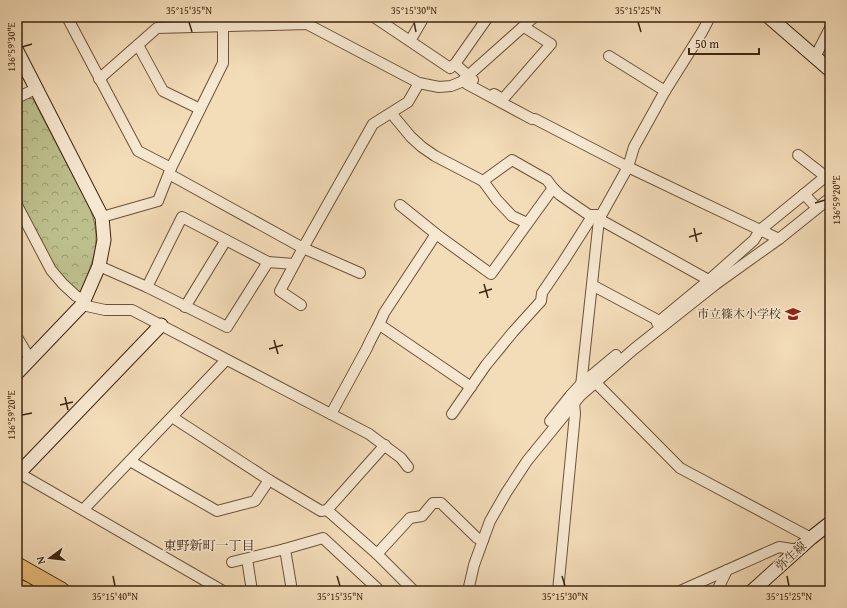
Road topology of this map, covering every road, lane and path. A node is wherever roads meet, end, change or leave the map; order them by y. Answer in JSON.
{"nodes":[{"id":1,"x":67,"y":17,"type":"edge"},
{"id":2,"x":374,"y":17,"type":"edge"},
{"id":3,"x":424,"y":17,"type":"edge"},
{"id":4,"x":488,"y":17,"type":"edge"},
{"id":5,"x":710,"y":17,"type":"edge"},
{"id":6,"x":769,"y":17,"type":"edge"},
{"id":7,"x":528,"y":21,"type":"edge"},
{"id":8,"x":223,"y":22,"type":"edge"},
{"id":9,"x":830,"y":28,"type":"edge"},
{"id":10,"x":410,"y":41,"type":"junction"},
{"id":11,"x":138,"y":45,"type":"junction"},
{"id":12,"x":17,"y":51,"type":"edge"},
{"id":13,"x":609,"y":56,"type":"dead end"},
{"id":14,"x":815,"y":57,"type":"junction"},
{"id":15,"x":455,"y":64,"type":"junction"},
{"id":16,"x":830,"y":70,"type":"edge"},
{"id":17,"x":99,"y":79,"type":"junction"},
{"id":18,"x":468,"y":80,"type":"junction"},
{"id":19,"x":419,"y":83,"type":"junction"},
{"id":20,"x":37,"y":88,"type":"junction"},
{"id":21,"x":665,"y":91,"type":"junction"},
{"id":22,"x":17,"y":98,"type":"edge"},
{"id":23,"x":200,"y":109,"type":"junction"},
{"id":24,"x":391,"y":113,"type":"junction"},
{"id":25,"x":798,"y":155,"type":"dead end"},
{"id":26,"x":628,"y":167,"type":"junction"},
{"id":27,"x":170,"y":171,"type":"junction"},
{"id":28,"x":828,"y":177,"type":"edge"},
{"id":29,"x":483,"y":182,"type":"junction"},
{"id":30,"x":552,"y":188,"type":"junction"},
{"id":31,"x":804,"y":194,"type":"junction"},
{"id":32,"x":830,"y":198,"type":"edge"},
{"id":33,"x":17,"y":205,"type":"edge"},
{"id":34,"x":400,"y":205,"type":"dead end"},
{"id":35,"x":817,"y":208,"type":"junction"},
{"id":36,"x":597,"y":216,"type":"junction"},
{"id":37,"x":102,"y":218,"type":"junction"},
{"id":38,"x":528,"y":223,"type":"junction"},
{"id":39,"x":760,"y":230,"type":"junction"},
{"id":40,"x":436,"y":234,"type":"junction"},
{"id":41,"x":226,"y":240,"type":"junction"},
{"id":42,"x":778,"y":240,"type":"junction"},
{"id":43,"x":303,"y":248,"type":"junction"},
{"id":44,"x":268,"y":262,"type":"junction"},
{"id":45,"x":294,"y":264,"type":"junction"},
{"id":46,"x":100,"y":266,"type":"junction"},
{"id":47,"x":360,"y":273,"type":"dead end"},
{"id":48,"x":713,"y":282,"type":"junction"},
{"id":49,"x":592,"y":285,"type":"junction"},
{"id":50,"x":146,"y":287,"type":"junction"},
{"id":51,"x":83,"y":302,"type":"junction"},
{"id":52,"x":301,"y":305,"type":"dead end"},
{"id":53,"x":185,"y":307,"type":"junction"},
{"id":54,"x":662,"y":323,"type":"junction"},
{"id":55,"x":161,"y":325,"type":"junction"},
{"id":56,"x":380,"y":325,"type":"junction"},
{"id":57,"x":17,"y":337,"type":"edge"},
{"id":58,"x":30,"y":359,"type":"junction"},
{"id":59,"x":226,"y":360,"type":"junction"},
{"id":60,"x":17,"y":373,"type":"edge"},
{"id":61,"x":595,"y":382,"type":"junction"},
{"id":62,"x":581,"y":384,"type":"junction"},
{"id":63,"x":471,"y":387,"type":"junction"},
{"id":64,"x":577,"y":399,"type":"junction"},
{"id":65,"x":331,"y":414,"type":"junction"},
{"id":66,"x":452,"y":414,"type":"dead end"},
{"id":67,"x":172,"y":417,"type":"junction"},
{"id":68,"x":385,"y":445,"type":"junction"},
{"id":69,"x":130,"y":461,"type":"junction"},
{"id":70,"x":408,"y":467,"type":"dead end"},
{"id":71,"x":18,"y":473,"type":"edge"},
{"id":72,"x":269,"y":480,"type":"junction"},
{"id":73,"x":84,"y":510,"type":"junction"},
{"id":74,"x":327,"y":510,"type":"junction"},
{"id":75,"x":829,"y":528,"type":"edge"},
{"id":76,"x":811,"y":538,"type":"junction"},
{"id":77,"x":480,"y":539,"type":"junction"},
{"id":78,"x":285,"y":549,"type":"junction"},
{"id":79,"x":798,"y":550,"type":"junction"},
{"id":80,"x":377,"y":554,"type":"junction"},
{"id":81,"x":247,"y":559,"type":"junction"},
{"id":82,"x":232,"y":562,"type":"dead end"},
{"id":83,"x":17,"y":566,"type":"edge"},
{"id":84,"x":727,"y":570,"type":"junction"},
{"id":85,"x":17,"y":587,"type":"edge"},
{"id":86,"x":25,"y":591,"type":"edge"},
{"id":87,"x":61,"y":591,"type":"edge"},
{"id":88,"x":223,"y":591,"type":"edge"},
{"id":89,"x":252,"y":591,"type":"edge"},
{"id":90,"x":292,"y":591,"type":"edge"},
{"id":91,"x":380,"y":591,"type":"edge"},
{"id":92,"x":414,"y":591,"type":"edge"},
{"id":93,"x":468,"y":591,"type":"edge"},
{"id":94,"x":558,"y":591,"type":"edge"},
{"id":95,"x":680,"y":591,"type":"edge"},
{"id":96,"x":717,"y":591,"type":"edge"},
{"id":97,"x":752,"y":591,"type":"edge"}],
"edges":[{"from":1,"to":17,"type":"street"},
{"from":2,"to":10,"type":"street"},
{"from":3,"to":10,"type":"street"},
{"from":4,"to":15,"type":"street"},
{"from":5,"to":21,"type":"street"},
{"from":6,"to":14,"type":"street"},
{"from":7,"to":18,"type":"street"},
{"from":7,"to":18,"type":"street"},
{"from":8,"to":11,"type":"street"},
{"from":8,"to":19,"type":"street"},
{"from":8,"to":23,"type":"street"},
{"from":9,"to":14,"type":"street"},
{"from":10,"to":15,"type":"street"},
{"from":11,"to":17,"type":"street"},
{"from":11,"to":23,"type":"street"},
{"from":12,"to":20,"type":"street"},
{"from":13,"to":21,"type":"street"},
{"from":14,"to":16,"type":"street"},
{"from":15,"to":18,"type":"street"},
{"from":17,"to":27,"type":"street"},
{"from":18,"to":19,"type":"street"},
{"from":18,"to":26,"type":"street"},
{"from":19,"to":24,"type":"street"},
{"from":20,"to":22,"type":"street"},
{"from":20,"to":37,"type":"street"},
{"from":21,"to":26,"type":"street"},
{"from":23,"to":27,"type":"street"},
{"from":24,"to":29,"type":"street"},
{"from":24,"to":43,"type":"street"},
{"from":25,"to":28,"type":"street"},
{"from":26,"to":36,"type":"street"},
{"from":26,"to":39,"type":"street"},
{"from":27,"to":37,"type":"street"},
{"from":27,"to":43,"type":"street"},
{"from":28,"to":31,"type":"street"},
{"from":29,"to":30,"type":"street"},
{"from":29,"to":38,"type":"street"},
{"from":30,"to":36,"type":"street"},
{"from":30,"to":38,"type":"street"},
{"from":31,"to":35,"type":"street"},
{"from":31,"to":39,"type":"street"},
{"from":32,"to":35,"type":"street"},
{"from":33,"to":51,"type":"street"},
{"from":34,"to":40,"type":"street"},
{"from":35,"to":42,"type":"street"},
{"from":36,"to":48,"type":"street"},
{"from":36,"to":49,"type":"street"},
{"from":36,"to":63,"type":"street"},
{"from":37,"to":46,"type":"street"},
{"from":38,"to":40,"type":"street"},
{"from":39,"to":42,"type":"street"},
{"from":39,"to":48,"type":"street"},
{"from":40,"to":56,"type":"street"},
{"from":41,"to":44,"type":"street"},
{"from":41,"to":50,"type":"street"},
{"from":41,"to":53,"type":"street"},
{"from":42,"to":48,"type":"street"},
{"from":43,"to":45,"type":"street"},
{"from":43,"to":47,"type":"street"},
{"from":44,"to":45,"type":"street"},
{"from":44,"to":53,"type":"street"},
{"from":45,"to":52,"type":"street"},
{"from":46,"to":50,"type":"street"},
{"from":46,"to":51,"type":"street"},
{"from":48,"to":54,"type":"street"},
{"from":49,"to":54,"type":"street"},
{"from":49,"to":62,"type":"street"},
{"from":50,"to":53,"type":"street"},
{"from":51,"to":55,"type":"street"},
{"from":51,"to":58,"type":"street"},
{"from":54,"to":61,"type":"street"},
{"from":54,"to":62,"type":"street"},
{"from":55,"to":59,"type":"street"},
{"from":55,"to":71,"type":"street"},
{"from":56,"to":63,"type":"street"},
{"from":56,"to":65,"type":"street"},
{"from":57,"to":58,"type":"street"},
{"from":58,"to":60,"type":"street"},
{"from":59,"to":65,"type":"street"},
{"from":59,"to":67,"type":"street"},
{"from":61,"to":64,"type":"street"},
{"from":61,"to":76,"type":"street"},
{"from":62,"to":64,"type":"street"},
{"from":62,"to":77,"type":"street"},
{"from":63,"to":66,"type":"street"},
{"from":64,"to":77,"type":"street"},
{"from":64,"to":94,"type":"street"},
{"from":65,"to":68,"type":"street"},
{"from":67,"to":69,"type":"street"},
{"from":67,"to":72,"type":"street"},
{"from":68,"to":70,"type":"street"},
{"from":68,"to":74,"type":"street"},
{"from":69,"to":72,"type":"street"},
{"from":69,"to":73,"type":"street"},
{"from":71,"to":73,"type":"street"},
{"from":72,"to":74,"type":"street"},
{"from":73,"to":88,"type":"street"},
{"from":74,"to":80,"type":"street"},
{"from":75,"to":76,"type":"street","name":"弥生線"},
{"from":76,"to":79,"type":"street","name":"弥生線"},
{"from":77,"to":80,"type":"street"},
{"from":77,"to":93,"type":"street"},
{"from":78,"to":81,"type":"street"},
{"from":78,"to":90,"type":"street"},
{"from":78,"to":91,"type":"street"},
{"from":79,"to":84,"type":"street"},
{"from":79,"to":97,"type":"street","name":"弥生線"},
{"from":80,"to":92,"type":"street"},
{"from":81,"to":82,"type":"street"},
{"from":81,"to":89,"type":"street"},
{"from":83,"to":87,"type":"highway"},
{"from":84,"to":95,"type":"street"},
{"from":84,"to":96,"type":"street"},
{"from":85,"to":86,"type":"highway"}]}
